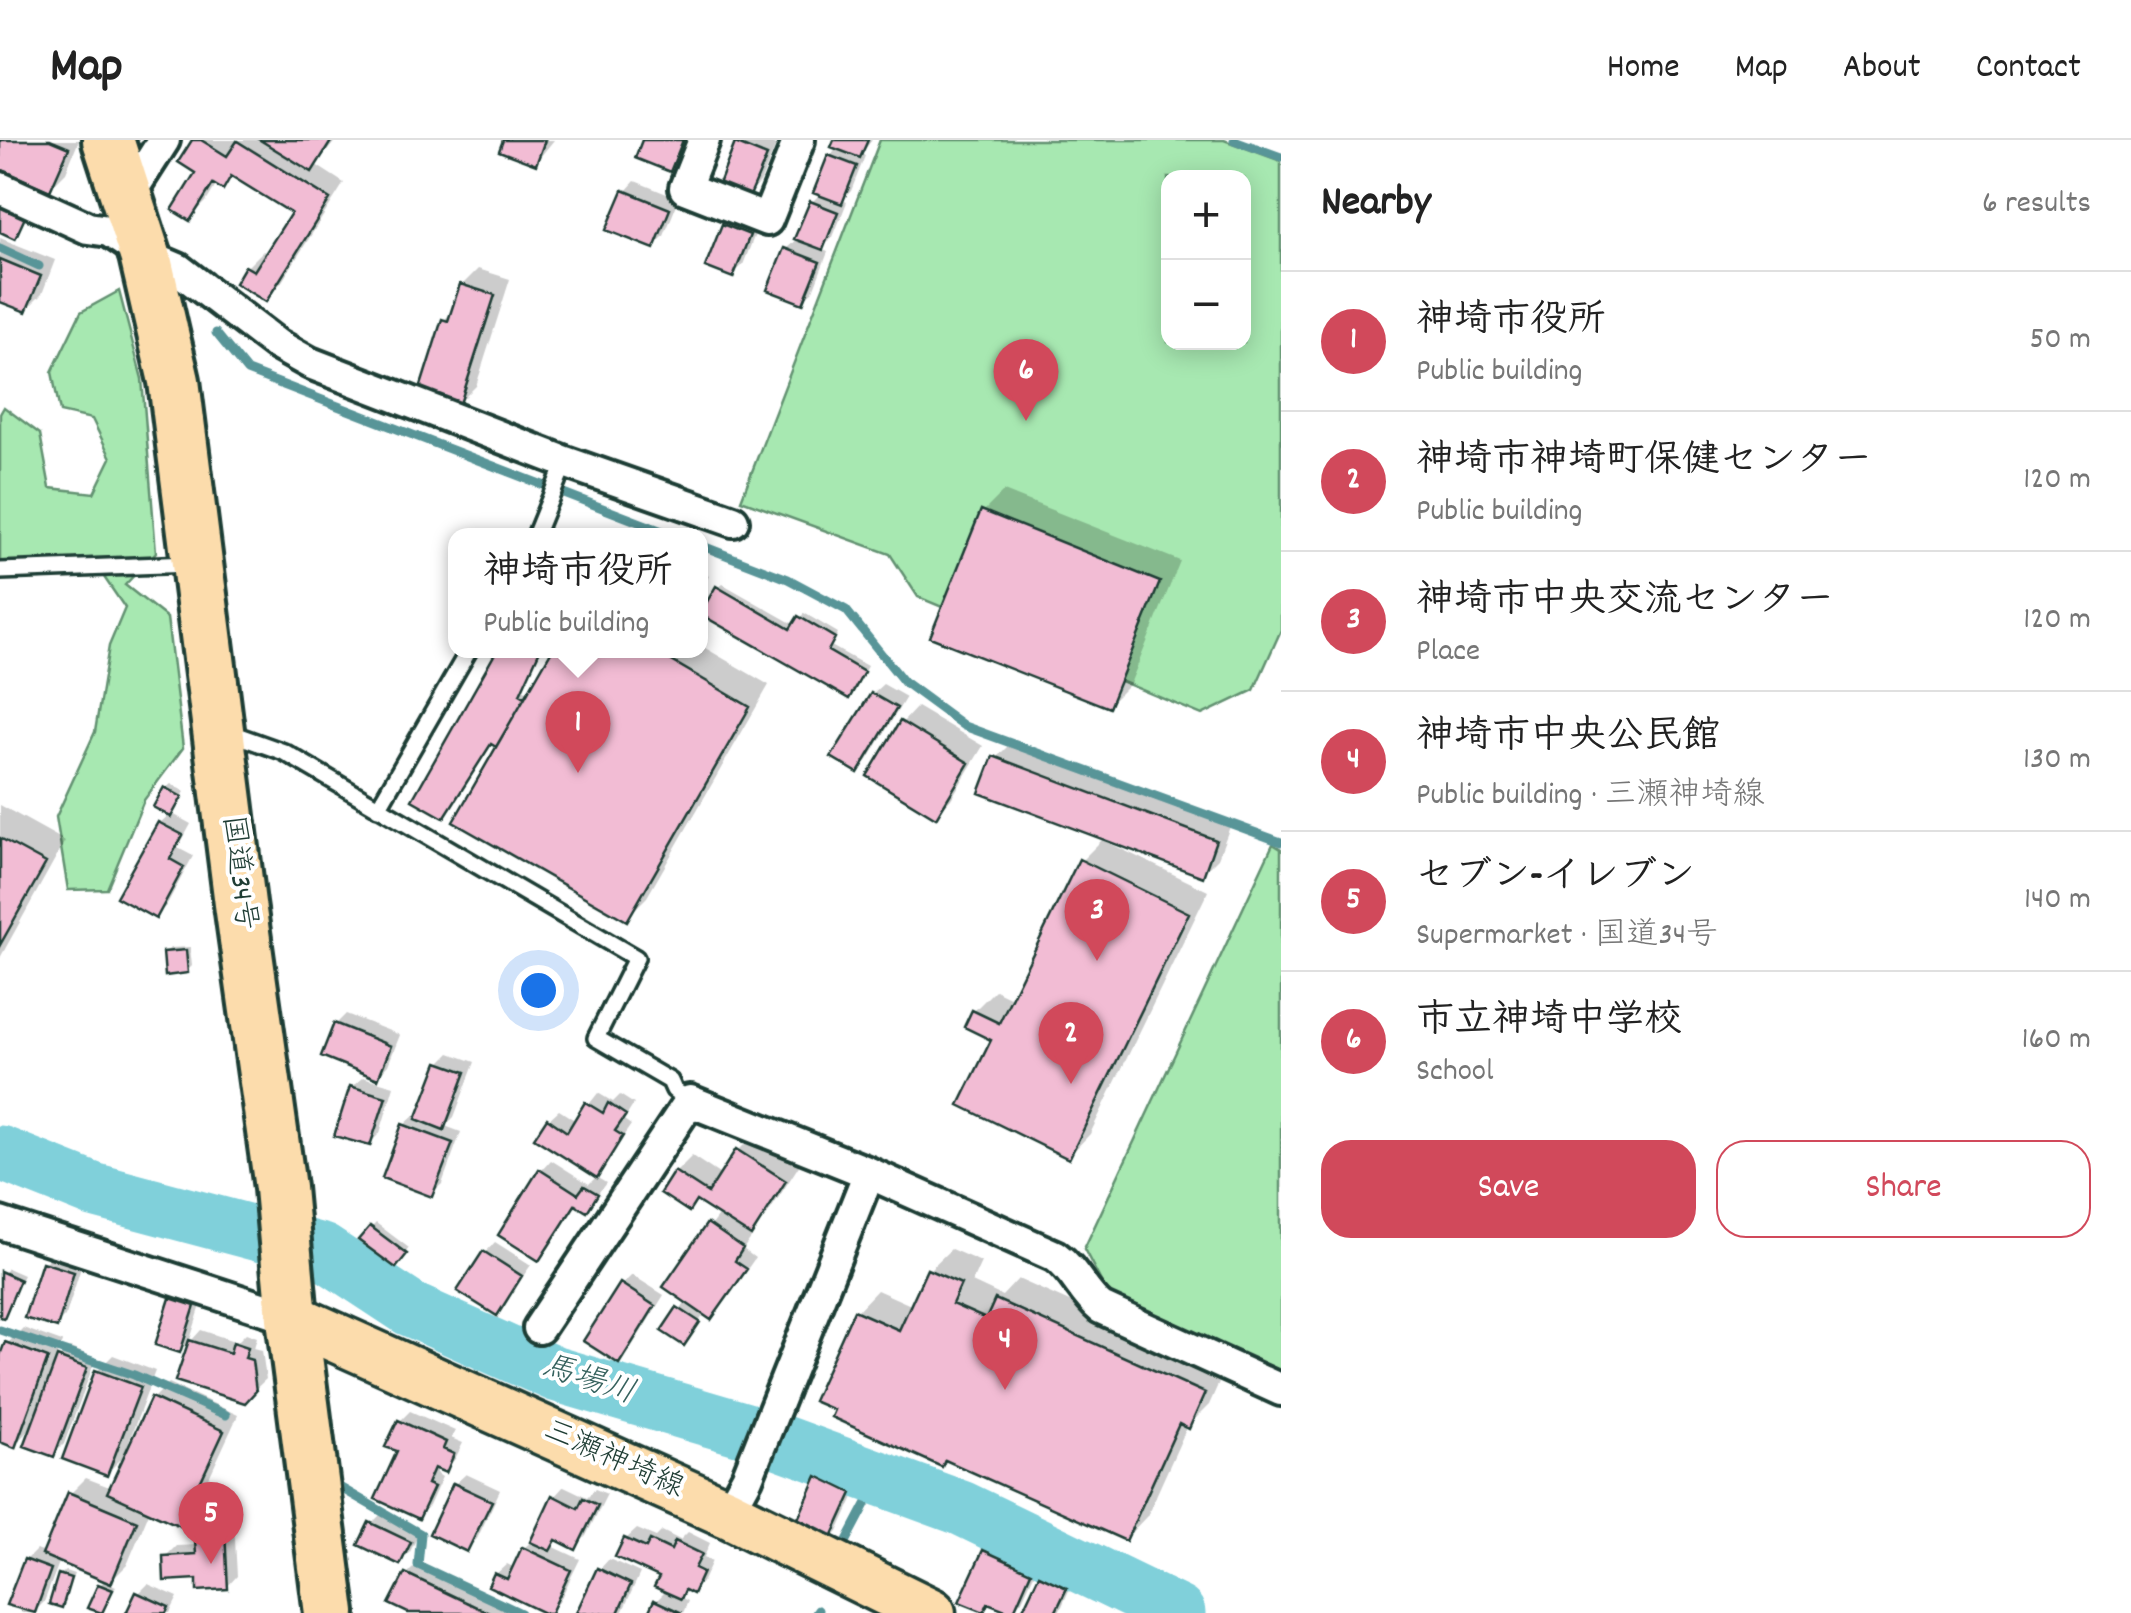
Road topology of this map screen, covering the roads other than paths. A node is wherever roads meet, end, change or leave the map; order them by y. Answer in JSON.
{"nodes":[{"id":1,"x":108,"y":140,"type":"edge"},
{"id":2,"x":164,"y":140,"type":"edge"},
{"id":3,"x":704,"y":140,"type":"edge"},
{"id":4,"x":799,"y":140,"type":"edge"},
{"id":5,"x":0,"y":188,"type":"edge"},
{"id":6,"x":127,"y":198,"type":"junction"},
{"id":7,"x":145,"y":255,"type":"junction"},
{"id":8,"x":565,"y":462,"type":"junction"},
{"id":9,"x":732,"y":521,"type":"dead end"},
{"id":10,"x":538,"y":528,"type":"edge"},
{"id":11,"x":199,"y":563,"type":"junction"},
{"id":12,"x":0,"y":570,"type":"edge"},
{"id":13,"x":464,"y":658,"type":"edge"},
{"id":14,"x":220,"y":735,"type":"junction"},
{"id":15,"x":378,"y":808,"type":"junction"},
{"id":16,"x":690,"y":1101,"type":"junction"},
{"id":17,"x":869,"y":1173,"type":"junction"},
{"id":18,"x":0,"y":1223,"type":"edge"},
{"id":19,"x":291,"y":1300,"type":"junction"},
{"id":20,"x":538,"y":1328,"type":"dead end"},
{"id":21,"x":1281,"y":1390,"type":"edge"},
{"id":22,"x":728,"y":1513,"type":"junction"},
{"id":23,"x":330,"y":1613,"type":"edge"},
{"id":24,"x":931,"y":1613,"type":"edge"}],
"edges":[{"from":1,"to":6,"type":"highway","name":"国道34号"},
{"from":2,"to":6,"type":"street"},
{"from":3,"to":4,"type":"street"},
{"from":5,"to":7,"type":"street"},
{"from":6,"to":7,"type":"highway","name":"国道34号"},
{"from":7,"to":8,"type":"street"},
{"from":7,"to":11,"type":"highway","name":"国道34号"},
{"from":8,"to":9,"type":"street"},
{"from":8,"to":10,"type":"lane"},
{"from":11,"to":12,"type":"lane"},
{"from":11,"to":14,"type":"highway","name":"国道34号"},
{"from":13,"to":15,"type":"lane"},
{"from":14,"to":15,"type":"lane"},
{"from":14,"to":19,"type":"highway","name":"国道34号"},
{"from":15,"to":16,"type":"lane"},
{"from":16,"to":17,"type":"street"},
{"from":16,"to":20,"type":"street"},
{"from":17,"to":21,"type":"street"},
{"from":17,"to":22,"type":"street"},
{"from":18,"to":19,"type":"street"},
{"from":19,"to":22,"type":"main road","name":"三瀬神埼線"},
{"from":19,"to":23,"type":"highway","name":"国道34号"},
{"from":22,"to":24,"type":"main road","name":"三瀬神埼線"}]}
